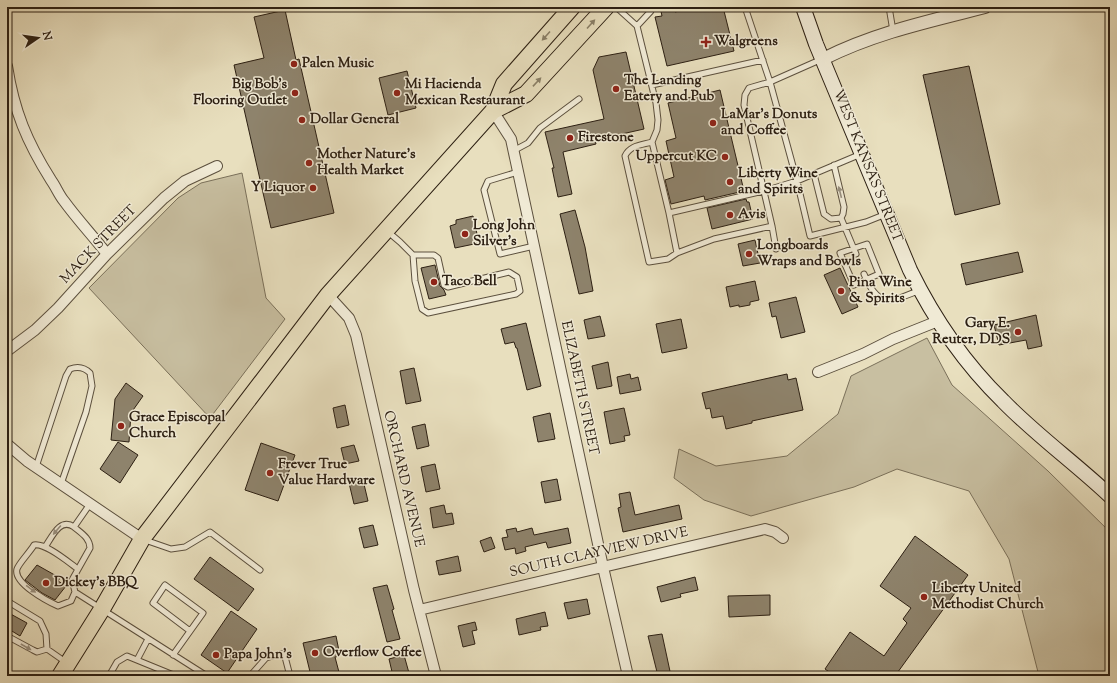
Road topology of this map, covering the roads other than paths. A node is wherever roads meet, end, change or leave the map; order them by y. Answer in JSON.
{"nodes":[{"id":1,"x":572,"y":7,"type":"edge"},
{"id":2,"x":606,"y":7,"type":"edge"},
{"id":3,"x":616,"y":7,"type":"edge"},
{"id":4,"x":652,"y":7,"type":"edge"},
{"id":5,"x":745,"y":7,"type":"edge"},
{"id":6,"x":803,"y":7,"type":"edge"},
{"id":7,"x":889,"y":7,"type":"edge"},
{"id":8,"x":985,"y":7,"type":"edge"},
{"id":9,"x":961,"y":10,"type":"edge"},
{"id":10,"x":637,"y":26,"type":"junction"},
{"id":11,"x":894,"y":31,"type":"junction"},
{"id":12,"x":823,"y":59,"type":"junction"},
{"id":13,"x":763,"y":60,"type":"junction"},
{"id":14,"x":7,"y":66,"type":"edge"},
{"id":15,"x":770,"y":82,"type":"junction"},
{"id":16,"x":652,"y":85,"type":"junction"},
{"id":17,"x":579,"y":98,"type":"dead end"},
{"id":18,"x":493,"y":111,"type":"junction"},
{"id":19,"x":652,"y":142,"type":"junction"},
{"id":20,"x":513,"y":152,"type":"junction"},
{"id":21,"x":862,"y":153,"type":"junction"},
{"id":22,"x":834,"y":165,"type":"junction"},
{"id":23,"x":218,"y":166,"type":"dead end"},
{"id":24,"x":518,"y":172,"type":"junction"},
{"id":25,"x":814,"y":174,"type":"junction"},
{"id":26,"x":797,"y":181,"type":"junction"},
{"id":27,"x":764,"y":191,"type":"junction"},
{"id":28,"x":669,"y":213,"type":"junction"},
{"id":29,"x":887,"y":213,"type":"junction"},
{"id":30,"x":840,"y":218,"type":"junction"},
{"id":31,"x":772,"y":226,"type":"junction"},
{"id":32,"x":844,"y":228,"type":"junction"},
{"id":33,"x":386,"y":231,"type":"junction"},
{"id":34,"x":534,"y":246,"type":"junction"},
{"id":35,"x":854,"y":248,"type":"junction"},
{"id":36,"x":776,"y":249,"type":"dead end"},
{"id":37,"x":677,"y":253,"type":"junction"},
{"id":38,"x":107,"y":254,"type":"junction"},
{"id":39,"x":856,"y":254,"type":"dead end"},
{"id":40,"x":413,"y":255,"type":"junction"},
{"id":41,"x":864,"y":274,"type":"dead end"},
{"id":42,"x":867,"y":280,"type":"junction"},
{"id":43,"x":920,"y":290,"type":"junction"},
{"id":44,"x":328,"y":295,"type":"junction"},
{"id":45,"x":938,"y":321,"type":"junction"},
{"id":46,"x":7,"y":351,"type":"edge"},
{"id":47,"x":818,"y":372,"type":"dead end"},
{"id":48,"x":7,"y":444,"type":"edge"},
{"id":49,"x":36,"y":467,"type":"junction"},
{"id":50,"x":61,"y":484,"type":"junction"},
{"id":51,"x":1110,"y":496,"type":"edge"},
{"id":52,"x":90,"y":504,"type":"junction"},
{"id":53,"x":74,"y":527,"type":"junction"},
{"id":54,"x":783,"y":538,"type":"dead end"},
{"id":55,"x":142,"y":539,"type":"junction"},
{"id":56,"x":45,"y":547,"type":"junction"},
{"id":57,"x":603,"y":567,"type":"junction"},
{"id":58,"x":78,"y":568,"type":"junction"},
{"id":59,"x":260,"y":570,"type":"dead end"},
{"id":60,"x":75,"y":592,"type":"junction"},
{"id":61,"x":7,"y":601,"type":"edge"},
{"id":62,"x":102,"y":609,"type":"junction"},
{"id":63,"x":419,"y":610,"type":"junction"},
{"id":64,"x":190,"y":631,"type":"junction"},
{"id":65,"x":7,"y":636,"type":"edge"},
{"id":66,"x":148,"y":639,"type":"junction"},
{"id":67,"x":47,"y":649,"type":"junction"},
{"id":68,"x":173,"y":655,"type":"junction"},
{"id":69,"x":137,"y":660,"type":"junction"},
{"id":70,"x":64,"y":670,"type":"edge"},
{"id":71,"x":109,"y":676,"type":"edge"},
{"id":72,"x":176,"y":676,"type":"edge"},
{"id":73,"x":207,"y":676,"type":"edge"},
{"id":74,"x":250,"y":676,"type":"edge"},
{"id":75,"x":290,"y":676,"type":"edge"},
{"id":76,"x":436,"y":676,"type":"edge"},
{"id":77,"x":628,"y":676,"type":"edge"}],
"edges":[{"from":1,"to":18,"type":"highway","one_way":true},
{"from":18,"to":2,"type":"highway","one_way":true},
{"from":3,"to":10,"type":"lane"},
{"from":4,"to":10,"type":"lane"},
{"from":5,"to":13,"type":"lane"},
{"from":6,"to":12,"type":"main road","name":"WEST KANSAS STREET"},
{"from":7,"to":11,"type":"lane"},
{"from":8,"to":9,"type":"street"},
{"from":9,"to":11,"type":"street"},
{"from":10,"to":16,"type":"lane"},
{"from":11,"to":12,"type":"street"},
{"from":12,"to":15,"type":"lane"},
{"from":12,"to":21,"type":"main road","name":"WEST KANSAS STREET"},
{"from":13,"to":15,"type":"lane"},
{"from":13,"to":16,"type":"lane"},
{"from":14,"to":38,"type":"street"},
{"from":15,"to":26,"type":"lane"},
{"from":15,"to":27,"type":"lane"},
{"from":16,"to":19,"type":"lane"},
{"from":17,"to":20,"type":"lane"},
{"from":18,"to":20,"type":"street","name":"ELIZABETH STREET"},
{"from":18,"to":33,"type":"highway"},
{"from":19,"to":28,"type":"lane"},
{"from":19,"to":37,"type":"lane"},
{"from":20,"to":24,"type":"street","name":"ELIZABETH STREET"},
{"from":21,"to":22,"type":"lane"},
{"from":21,"to":29,"type":"main road","name":"WEST KANSAS STREET"},
{"from":22,"to":25,"type":"lane"},
{"from":30,"to":22,"type":"lane","one_way":true},
{"from":23,"to":38,"type":"street","name":"MACK STREET"},
{"from":24,"to":34,"type":"street","name":"ELIZABETH STREET"},
{"from":24,"to":34,"type":"lane"},
{"from":25,"to":26,"type":"lane"},
{"from":25,"to":30,"type":"lane"},
{"from":26,"to":27,"type":"lane"},
{"from":26,"to":32,"type":"lane"},
{"from":27,"to":28,"type":"lane"},
{"from":27,"to":31,"type":"lane"},
{"from":28,"to":37,"type":"lane"},
{"from":29,"to":32,"type":"lane"},
{"from":29,"to":43,"type":"main road","name":"WEST KANSAS STREET"},
{"from":30,"to":32,"type":"lane"},
{"from":31,"to":36,"type":"lane"},
{"from":31,"to":37,"type":"lane"},
{"from":32,"to":35,"type":"lane"},
{"from":33,"to":40,"type":"lane"},
{"from":33,"to":44,"type":"highway"},
{"from":34,"to":57,"type":"street","name":"ELIZABETH STREET"},
{"from":35,"to":39,"type":"lane"},
{"from":35,"to":42,"type":"lane"},
{"from":35,"to":42,"type":"lane"},
{"from":38,"to":46,"type":"street","name":"MACK STREET"},
{"from":40,"to":40,"type":"lane"},
{"from":41,"to":42,"type":"lane"},
{"from":42,"to":43,"type":"lane"},
{"from":43,"to":45,"type":"main road","name":"WEST KANSAS STREET"},
{"from":44,"to":55,"type":"highway"},
{"from":44,"to":63,"type":"street","name":"ORCHARD AVENUE"},
{"from":45,"to":47,"type":"street"},
{"from":45,"to":51,"type":"main road","name":"WEST KANSAS STREET"},
{"from":48,"to":49,"type":"street"},
{"from":49,"to":50,"type":"street"},
{"from":49,"to":50,"type":"lane"},
{"from":50,"to":52,"type":"street"},
{"from":52,"to":53,"type":"lane"},
{"from":52,"to":55,"type":"street"},
{"from":53,"to":56,"type":"lane","one_way":true},
{"from":53,"to":58,"type":"lane"},
{"from":54,"to":57,"type":"street","name":"SOUTH CLAYVIEW DRIVE"},
{"from":55,"to":59,"type":"lane"},
{"from":55,"to":62,"type":"highway"},
{"from":56,"to":58,"type":"lane"},
{"from":56,"to":60,"type":"lane","one_way":true},
{"from":57,"to":63,"type":"street","name":"SOUTH CLAYVIEW DRIVE"},
{"from":57,"to":77,"type":"street","name":"ELIZABETH STREET"},
{"from":58,"to":60,"type":"lane"},
{"from":60,"to":62,"type":"lane"},
{"from":61,"to":67,"type":"lane"},
{"from":62,"to":66,"type":"lane"},
{"from":62,"to":70,"type":"highway"},
{"from":63,"to":76,"type":"street","name":"ORCHARD AVENUE"},
{"from":64,"to":64,"type":"lane"},
{"from":64,"to":68,"type":"lane"},
{"from":65,"to":67,"type":"lane","one_way":true},
{"from":66,"to":68,"type":"lane"},
{"from":66,"to":69,"type":"lane"},
{"from":67,"to":70,"type":"lane"},
{"from":68,"to":73,"type":"lane"},
{"from":69,"to":71,"type":"lane"},
{"from":69,"to":72,"type":"lane"},
{"from":74,"to":75,"type":"lane"}]}
